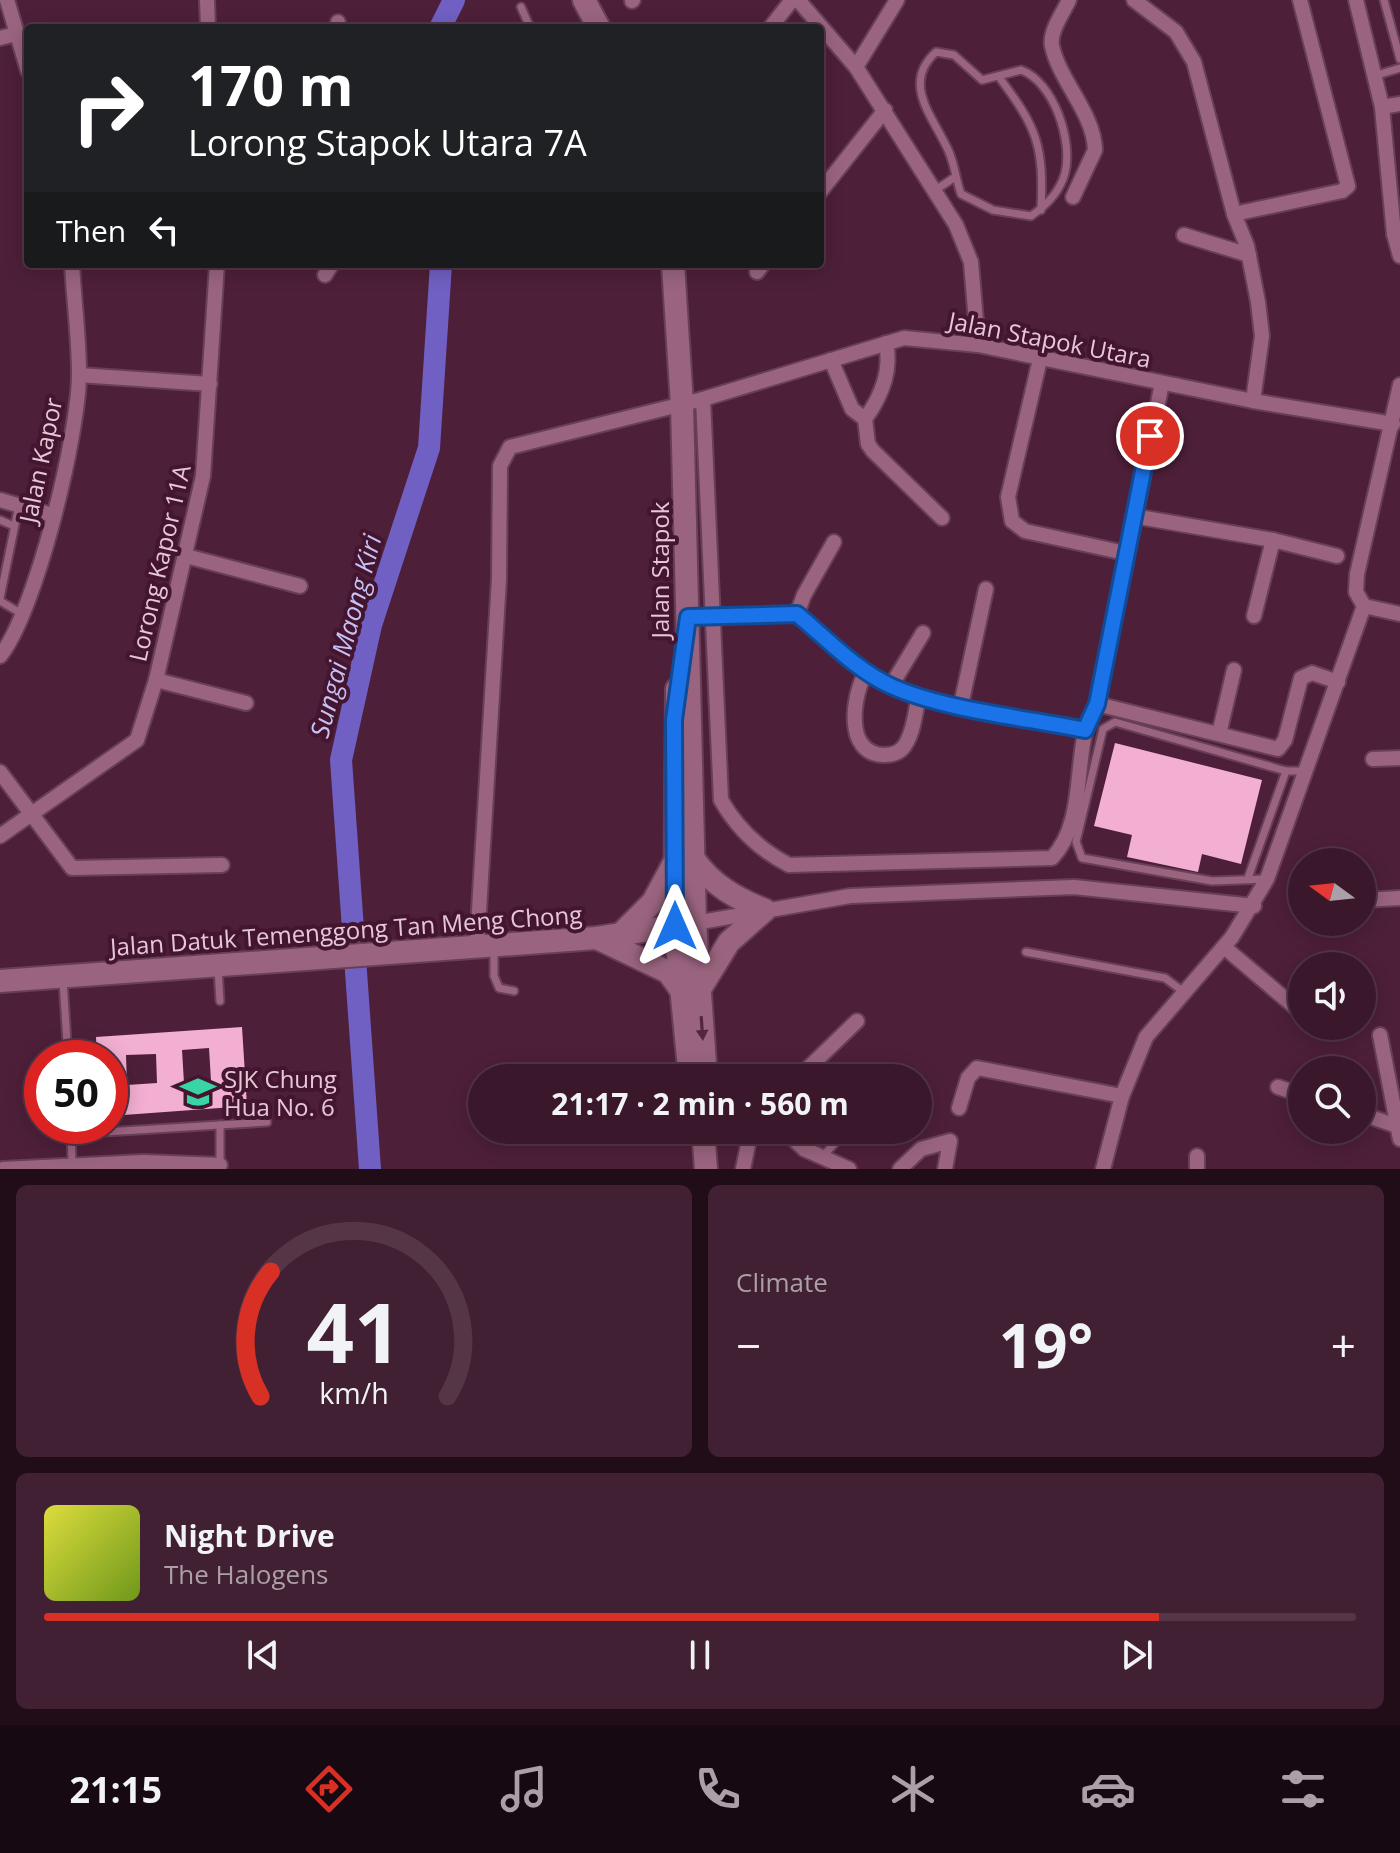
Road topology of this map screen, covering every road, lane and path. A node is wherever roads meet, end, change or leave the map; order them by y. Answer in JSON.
{"nodes":[{"id":1,"x":7,"y":0,"type":"edge"},
{"id":2,"x":207,"y":0,"type":"edge"},
{"id":3,"x":584,"y":0,"type":"edge"},
{"id":4,"x":792,"y":0,"type":"edge"},
{"id":5,"x":798,"y":0,"type":"edge"},
{"id":6,"x":897,"y":0,"type":"edge"},
{"id":7,"x":1069,"y":0,"type":"edge"},
{"id":8,"x":1134,"y":0,"type":"edge"},
{"id":9,"x":1300,"y":0,"type":"edge"},
{"id":10,"x":1356,"y":0,"type":"edge"},
{"id":11,"x":1384,"y":0,"type":"edge"},
{"id":12,"x":521,"y":7,"type":"dead end"},
{"id":13,"x":208,"y":24,"type":"edge"},
{"id":14,"x":531,"y":24,"type":"edge"},
{"id":15,"x":597,"y":24,"type":"edge"},
{"id":16,"x":773,"y":24,"type":"edge"},
{"id":17,"x":819,"y":24,"type":"edge"},
{"id":18,"x":824,"y":30,"type":"edge"},
{"id":19,"x":16,"y":34,"type":"junction"},
{"id":20,"x":0,"y":38,"type":"edge"},
{"id":21,"x":24,"y":59,"type":"edge"},
{"id":22,"x":1400,"y":59,"type":"edge"},
{"id":23,"x":856,"y":67,"type":"junction"},
{"id":24,"x":1400,"y":68,"type":"edge"},
{"id":25,"x":1377,"y":75,"type":"junction"},
{"id":26,"x":999,"y":77,"type":"junction"},
{"id":27,"x":1400,"y":104,"type":"edge"},
{"id":28,"x":1382,"y":107,"type":"junction"},
{"id":29,"x":885,"y":110,"type":"junction"},
{"id":30,"x":955,"y":177,"type":"junction"},
{"id":31,"x":824,"y":187,"type":"edge"},
{"id":32,"x":934,"y":191,"type":"junction"},
{"id":33,"x":1073,"y":197,"type":"dead end"},
{"id":34,"x":1041,"y":210,"type":"junction"},
{"id":35,"x":1234,"y":214,"type":"junction"},
{"id":36,"x":1397,"y":233,"type":"edge"},
{"id":37,"x":1184,"y":235,"type":"dead end"},
{"id":38,"x":1249,"y":255,"type":"junction"},
{"id":39,"x":1400,"y":256,"type":"edge"},
{"id":40,"x":72,"y":268,"type":"edge"},
{"id":41,"x":217,"y":268,"type":"edge"},
{"id":42,"x":674,"y":268,"type":"edge"},
{"id":43,"x":886,"y":343,"type":"junction"},
{"id":44,"x":978,"y":345,"type":"junction"},
{"id":45,"x":1040,"y":359,"type":"junction"},
{"id":46,"x":831,"y":360,"type":"junction"},
{"id":47,"x":79,"y":375,"type":"junction"},
{"id":48,"x":1162,"y":383,"type":"junction"},
{"id":49,"x":210,"y":384,"type":"junction"},
{"id":50,"x":1400,"y":385,"type":"edge"},
{"id":51,"x":1253,"y":401,"type":"junction"},
{"id":52,"x":693,"y":402,"type":"junction"},
{"id":53,"x":865,"y":419,"type":"junction"},
{"id":54,"x":1393,"y":424,"type":"junction"},
{"id":55,"x":0,"y":500,"type":"edge"},
{"id":56,"x":19,"y":505,"type":"junction"},
{"id":57,"x":52,"y":515,"type":"junction"},
{"id":58,"x":1133,"y":516,"type":"junction"},
{"id":59,"x":942,"y":518,"type":"dead end"},
{"id":60,"x":0,"y":520,"type":"edge"},
{"id":61,"x":14,"y":526,"type":"junction"},
{"id":62,"x":1273,"y":540,"type":"junction"},
{"id":63,"x":834,"y":542,"type":"dead end"},
{"id":64,"x":1125,"y":553,"type":"junction"},
{"id":65,"x":186,"y":556,"type":"junction"},
{"id":66,"x":1337,"y":556,"type":"dead end"},
{"id":67,"x":300,"y":586,"type":"dead end"},
{"id":68,"x":986,"y":589,"type":"dead end"},
{"id":69,"x":0,"y":600,"type":"edge"},
{"id":70,"x":1364,"y":606,"type":"junction"},
{"id":71,"x":797,"y":614,"type":"junction"},
{"id":72,"x":1400,"y":614,"type":"edge"},
{"id":73,"x":24,"y":615,"type":"junction"},
{"id":74,"x":713,"y":616,"type":"junction"},
{"id":75,"x":1254,"y":616,"type":"dead end"},
{"id":76,"x":688,"y":617,"type":"junction"},
{"id":77,"x":923,"y":633,"type":"dead end"},
{"id":78,"x":686,"y":653,"type":"junction"},
{"id":79,"x":0,"y":656,"type":"edge"},
{"id":80,"x":1234,"y":670,"type":"dead end"},
{"id":81,"x":866,"y":672,"type":"junction"},
{"id":82,"x":156,"y":680,"type":"junction"},
{"id":83,"x":1338,"y":682,"type":"junction"},
{"id":84,"x":891,"y":686,"type":"junction"},
{"id":85,"x":919,"y":696,"type":"junction"},
{"id":86,"x":246,"y":703,"type":"dead end"},
{"id":87,"x":1097,"y":704,"type":"junction"},
{"id":88,"x":961,"y":705,"type":"junction"},
{"id":89,"x":1085,"y":730,"type":"junction"},
{"id":90,"x":1219,"y":734,"type":"junction"},
{"id":91,"x":1400,"y":758,"type":"edge"},
{"id":92,"x":1373,"y":759,"type":"dead end"},
{"id":93,"x":1286,"y":771,"type":"junction"},
{"id":94,"x":1307,"y":771,"type":"junction"},
{"id":95,"x":0,"y":772,"type":"edge"},
{"id":96,"x":31,"y":813,"type":"junction"},
{"id":97,"x":0,"y":836,"type":"edge"},
{"id":98,"x":676,"y":842,"type":"junction"},
{"id":99,"x":693,"y":858,"type":"junction"},
{"id":100,"x":222,"y":865,"type":"dead end"},
{"id":101,"x":1248,"y":878,"type":"junction"},
{"id":102,"x":1267,"y":879,"type":"junction"},
{"id":103,"x":1400,"y":898,"type":"edge"},
{"id":104,"x":1376,"y":899,"type":"edge"},
{"id":105,"x":1254,"y":906,"type":"junction"},
{"id":106,"x":765,"y":910,"type":"junction"},
{"id":107,"x":685,"y":925,"type":"junction"},
{"id":108,"x":620,"y":935,"type":"junction"},
{"id":109,"x":596,"y":938,"type":"junction"},
{"id":110,"x":486,"y":943,"type":"junction"},
{"id":111,"x":1224,"y":947,"type":"junction"},
{"id":112,"x":1026,"y":952,"type":"dead end"},
{"id":113,"x":218,"y":966,"type":"junction"},
{"id":114,"x":62,"y":978,"type":"junction"},
{"id":115,"x":0,"y":981,"type":"edge"},
{"id":116,"x":691,"y":990,"type":"junction"},
{"id":117,"x":514,"y":991,"type":"dead end"},
{"id":118,"x":1185,"y":993,"type":"junction"},
{"id":119,"x":220,"y":1001,"type":"dead end"},
{"id":120,"x":1288,"y":1001,"type":"edge"},
{"id":121,"x":857,"y":1021,"type":"dead end"},
{"id":122,"x":1380,"y":1035,"type":"dead end"},
{"id":123,"x":67,"y":1040,"type":"edge"},
{"id":124,"x":690,"y":1064,"type":"edge"},
{"id":125,"x":704,"y":1064,"type":"edge"},
{"id":126,"x":812,"y":1064,"type":"edge"},
{"id":127,"x":1278,"y":1087,"type":"dead end"},
{"id":128,"x":1288,"y":1090,"type":"edge"},
{"id":129,"x":1122,"y":1096,"type":"junction"},
{"id":130,"x":959,"y":1108,"type":"dead end"},
{"id":131,"x":1376,"y":1121,"type":"edge"},
{"id":132,"x":267,"y":1122,"type":"dead end"},
{"id":133,"x":220,"y":1125,"type":"junction"},
{"id":134,"x":128,"y":1128,"type":"edge"},
{"id":135,"x":1399,"y":1133,"type":"edge"},
{"id":136,"x":72,"y":1144,"type":"edge"},
{"id":137,"x":704,"y":1144,"type":"edge"},
{"id":138,"x":748,"y":1144,"type":"edge"},
{"id":139,"x":799,"y":1144,"type":"edge"},
{"id":140,"x":837,"y":1144,"type":"edge"},
{"id":141,"x":825,"y":1162,"type":"edge"},
{"id":142,"x":72,"y":1164,"type":"junction"},
{"id":143,"x":220,"y":1165,"type":"joint"},
{"id":144,"x":144,"y":1166,"type":"edge"},
{"id":145,"x":3,"y":1169,"type":"edge"},
{"id":146,"x":706,"y":1169,"type":"edge"},
{"id":147,"x":743,"y":1169,"type":"edge"},
{"id":148,"x":849,"y":1169,"type":"edge"},
{"id":149,"x":900,"y":1169,"type":"edge"},
{"id":150,"x":945,"y":1169,"type":"edge"},
{"id":151,"x":1103,"y":1169,"type":"edge"}],
"edges":[{"from":1,"to":19,"type":"street"},
{"from":2,"to":13,"type":"street"},
{"from":3,"to":15,"type":"main road"},
{"from":4,"to":16,"type":"street"},
{"from":5,"to":17,"type":"street"},
{"from":6,"to":23,"type":"street"},
{"from":7,"to":33,"type":"street"},
{"from":8,"to":35,"type":"street"},
{"from":9,"to":35,"type":"street"},
{"from":10,"to":25,"type":"street"},
{"from":11,"to":22,"type":"lane"},
{"from":12,"to":14,"type":"lane"},
{"from":18,"to":23,"type":"street"},
{"from":19,"to":20,"type":"street"},
{"from":19,"to":21,"type":"street"},
{"from":23,"to":29,"type":"street"},
{"from":24,"to":25,"type":"lane"},
{"from":25,"to":28,"type":"street"},
{"from":26,"to":30,"type":"lane"},
{"from":26,"to":34,"type":"lane"},
{"from":26,"to":34,"type":"lane"},
{"from":27,"to":28,"type":"street"},
{"from":28,"to":36,"type":"street"},
{"from":29,"to":31,"type":"street"},
{"from":29,"to":32,"type":"street"},
{"from":30,"to":32,"type":"lane"},
{"from":30,"to":34,"type":"lane"},
{"from":32,"to":44,"type":"street"},
{"from":35,"to":38,"type":"street"},
{"from":36,"to":39,"type":"street"},
{"from":37,"to":38,"type":"street"},
{"from":38,"to":51,"type":"street"},
{"from":40,"to":47,"type":"street","name":"Jalan Kapor"},
{"from":41,"to":49,"type":"street","name":"Lorong Kapor 11A"},
{"from":42,"to":52,"type":"main road","name":"Jalan Stapok"},
{"from":43,"to":44,"type":"street","name":"Jalan Stapok Utara"},
{"from":43,"to":46,"type":"street","name":"Jalan Stapok Utara"},
{"from":43,"to":53,"type":"street"},
{"from":44,"to":45,"type":"street","name":"Jalan Stapok Utara"},
{"from":45,"to":48,"type":"street","name":"Jalan Stapok Utara"},
{"from":45,"to":64,"type":"street"},
{"from":46,"to":52,"type":"street","name":"Jalan Stapok Utara"},
{"from":46,"to":53,"type":"street"},
{"from":47,"to":49,"type":"street"},
{"from":47,"to":57,"type":"street","name":"Jalan Kapor"},
{"from":48,"to":51,"type":"street","name":"Jalan Stapok Utara"},
{"from":48,"to":58,"type":"street"},
{"from":49,"to":65,"type":"street","name":"Lorong Kapor 11A"},
{"from":50,"to":54,"type":"street"},
{"from":51,"to":54,"type":"street","name":"Jalan Stapok Utara"},
{"from":52,"to":74,"type":"street"},
{"from":52,"to":76,"type":"main road","name":"Jalan Stapok"},
{"from":52,"to":110,"type":"street","name":"Jalan Stapok Utara"},
{"from":53,"to":59,"type":"street"},
{"from":54,"to":70,"type":"street"},
{"from":55,"to":56,"type":"street"},
{"from":56,"to":57,"type":"street"},
{"from":56,"to":61,"type":"lane"},
{"from":57,"to":73,"type":"street","name":"Jalan Kapor"},
{"from":58,"to":62,"type":"street"},
{"from":58,"to":64,"type":"street"},
{"from":60,"to":61,"type":"lane"},
{"from":61,"to":69,"type":"lane"},
{"from":62,"to":66,"type":"street"},
{"from":62,"to":75,"type":"street"},
{"from":63,"to":71,"type":"street"},
{"from":64,"to":87,"type":"street"},
{"from":65,"to":67,"type":"street"},
{"from":65,"to":82,"type":"street","name":"Lorong Kapor 11A"},
{"from":68,"to":88,"type":"street"},
{"from":69,"to":73,"type":"lane"},
{"from":70,"to":72,"type":"street"},
{"from":70,"to":83,"type":"street"},
{"from":71,"to":74,"type":"street"},
{"from":71,"to":81,"type":"street"},
{"from":73,"to":79,"type":"street","name":"Jalan Kapor"},
{"from":74,"to":76,"type":"street"},
{"from":74,"to":89,"type":"street"},
{"from":76,"to":78,"type":"main road","name":"Jalan Stapok"},
{"from":77,"to":84,"type":"street"},
{"from":78,"to":98,"type":"main road"},
{"from":78,"to":99,"type":"main road","name":"Jalan Stapok"},
{"from":80,"to":90,"type":"street"},
{"from":81,"to":84,"type":"street"},
{"from":81,"to":85,"type":"street"},
{"from":82,"to":86,"type":"street"},
{"from":82,"to":96,"type":"street","name":"Lorong Kapor 11A"},
{"from":83,"to":90,"type":"street"},
{"from":83,"to":94,"type":"street"},
{"from":84,"to":85,"type":"street"},
{"from":85,"to":88,"type":"street"},
{"from":87,"to":89,"type":"street"},
{"from":87,"to":90,"type":"street"},
{"from":88,"to":89,"type":"street"},
{"from":91,"to":92,"type":"street"},
{"from":93,"to":94,"type":"lane"},
{"from":93,"to":101,"type":"lane"},
{"from":93,"to":101,"type":"lane"},
{"from":94,"to":102,"type":"street"},
{"from":95,"to":96,"type":"street"},
{"from":96,"to":97,"type":"street","name":"Lorong Kapor 11A"},
{"from":96,"to":100,"type":"street"},
{"from":98,"to":107,"type":"main road"},
{"from":98,"to":108,"type":"main road"},
{"from":99,"to":106,"type":"main road"},
{"from":99,"to":107,"type":"main road","name":"Jalan Stapok"},
{"from":101,"to":102,"type":"lane"},
{"from":102,"to":105,"type":"street"},
{"from":103,"to":104,"type":"street"},
{"from":105,"to":106,"type":"street"},
{"from":105,"to":111,"type":"street"},
{"from":106,"to":107,"type":"street"},
{"from":106,"to":116,"type":"main road"},
{"from":107,"to":108,"type":"main road","name":"Jalan Datuk Temenggong Tan Meng Chong"},
{"from":107,"to":116,"type":"main road"},
{"from":108,"to":109,"type":"main road","name":"Jalan Datuk Temenggong Tan Meng Chong"},
{"from":109,"to":110,"type":"main road","name":"Jalan Datuk Temenggong Tan Meng Chong"},
{"from":109,"to":116,"type":"main road"},
{"from":110,"to":113,"type":"main road","name":"Jalan Datuk Temenggong Tan Meng Chong"},
{"from":110,"to":117,"type":"lane"},
{"from":111,"to":118,"type":"street"},
{"from":111,"to":120,"type":"street"},
{"from":112,"to":118,"type":"lane"},
{"from":113,"to":114,"type":"main road","name":"Jalan Datuk Temenggong Tan Meng Chong"},
{"from":113,"to":119,"type":"lane"},
{"from":114,"to":115,"type":"main road","name":"Jalan Datuk Temenggong Tan Meng Chong"},
{"from":114,"to":123,"type":"lane"},
{"from":116,"to":124,"type":"main road"},
{"from":116,"to":125,"type":"main road","one_way":true},
{"from":118,"to":129,"type":"street"},
{"from":121,"to":126,"type":"street"},
{"from":122,"to":135,"type":"street"},
{"from":127,"to":128,"type":"street"},
{"from":129,"to":130,"type":"street"},
{"from":129,"to":151,"type":"street"},
{"from":131,"to":135,"type":"street"},
{"from":132,"to":133,"type":"lane"},
{"from":133,"to":134,"type":"lane"},
{"from":133,"to":143,"type":"lane"},
{"from":136,"to":142,"type":"lane"},
{"from":137,"to":146,"type":"main road"},
{"from":138,"to":147,"type":"street"},
{"from":139,"to":141,"type":"street"},
{"from":140,"to":141,"type":"lane"},
{"from":141,"to":148,"type":"street"},
{"from":142,"to":144,"type":"street"},
{"from":142,"to":145,"type":"street"},
{"from":143,"to":144,"type":"street"},
{"from":149,"to":150,"type":"street"}]}
